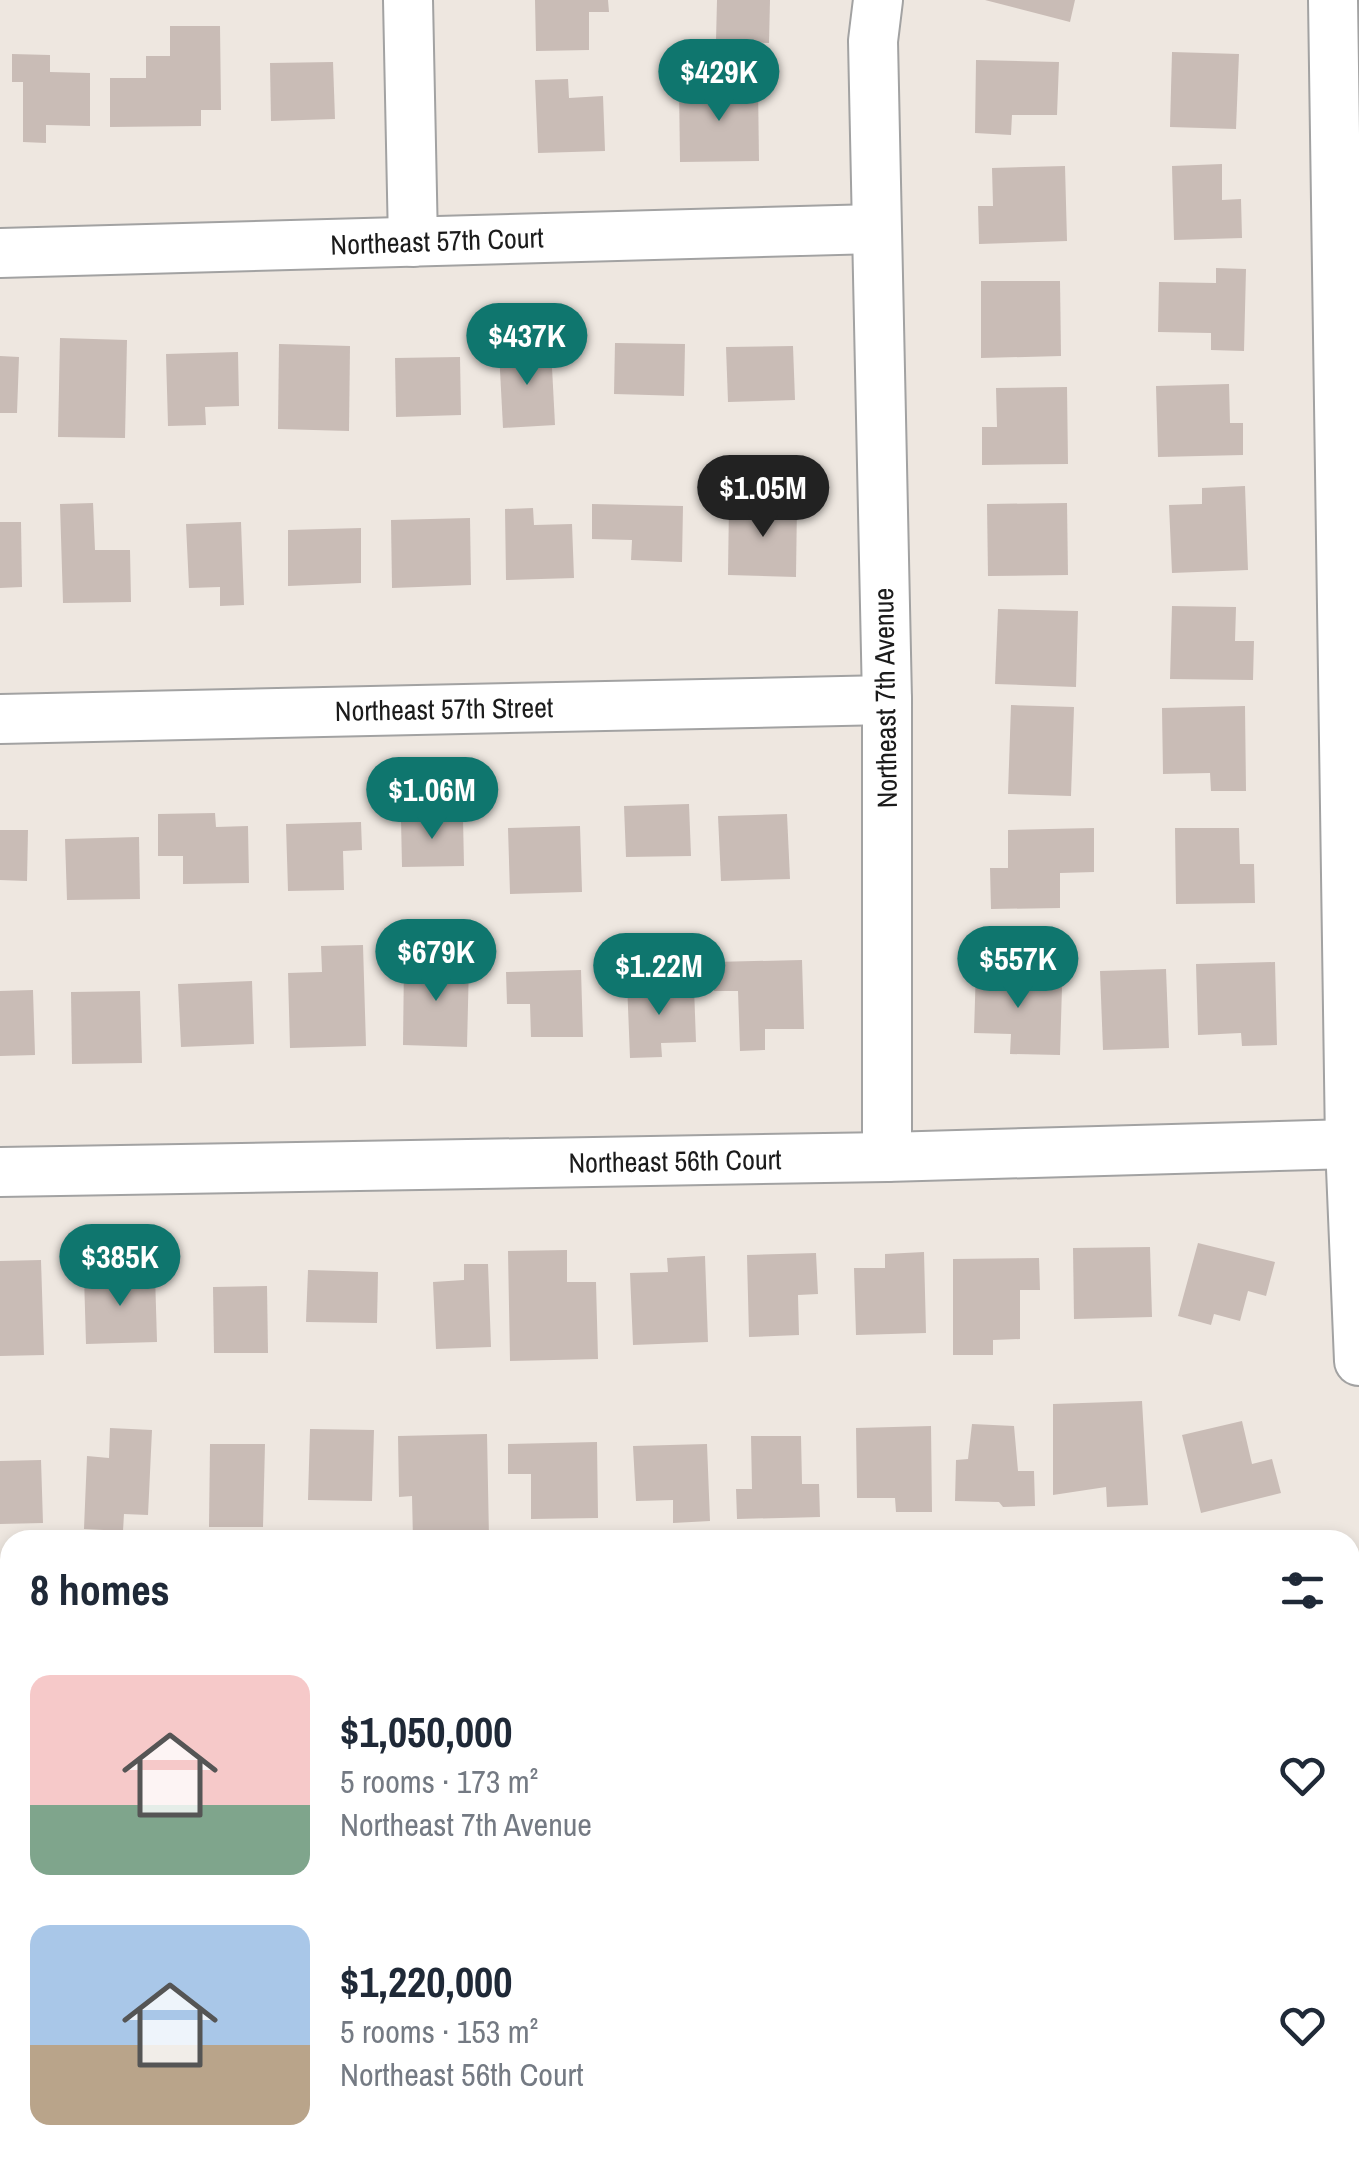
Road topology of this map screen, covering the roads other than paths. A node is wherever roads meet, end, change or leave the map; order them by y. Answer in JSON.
{"nodes":[{"id":1,"x":408,"y":0,"type":"edge"},
{"id":2,"x":878,"y":0,"type":"edge"},
{"id":3,"x":1333,"y":0,"type":"edge"},
{"id":4,"x":875,"y":229,"type":"junction"},
{"id":5,"x":414,"y":242,"type":"junction"},
{"id":6,"x":0,"y":253,"type":"edge"},
{"id":7,"x":1349,"y":333,"type":"edge"},
{"id":8,"x":887,"y":700,"type":"junction"},
{"id":9,"x":0,"y":719,"type":"edge"},
{"id":10,"x":1350,"y":1144,"type":"junction"},
{"id":11,"x":887,"y":1157,"type":"junction"},
{"id":12,"x":0,"y":1172,"type":"edge"},
{"id":13,"x":1359,"y":1360,"type":"edge"}],
"edges":[{"from":1,"to":5,"type":"street"},
{"from":2,"to":4,"type":"street","name":"Northeast 7th Avenue"},
{"from":3,"to":7,"type":"street"},
{"from":4,"to":5,"type":"street","name":"Northeast 57th Court"},
{"from":4,"to":8,"type":"street","name":"Northeast 7th Avenue"},
{"from":5,"to":6,"type":"street","name":"Northeast 57th Court"},
{"from":7,"to":10,"type":"street"},
{"from":8,"to":9,"type":"street","name":"Northeast 57th Street"},
{"from":8,"to":11,"type":"street","name":"Northeast 7th Avenue"},
{"from":10,"to":11,"type":"street","name":"Northeast 56th Court"},
{"from":10,"to":13,"type":"street"},
{"from":11,"to":12,"type":"street","name":"Northeast 56th Court"}]}
